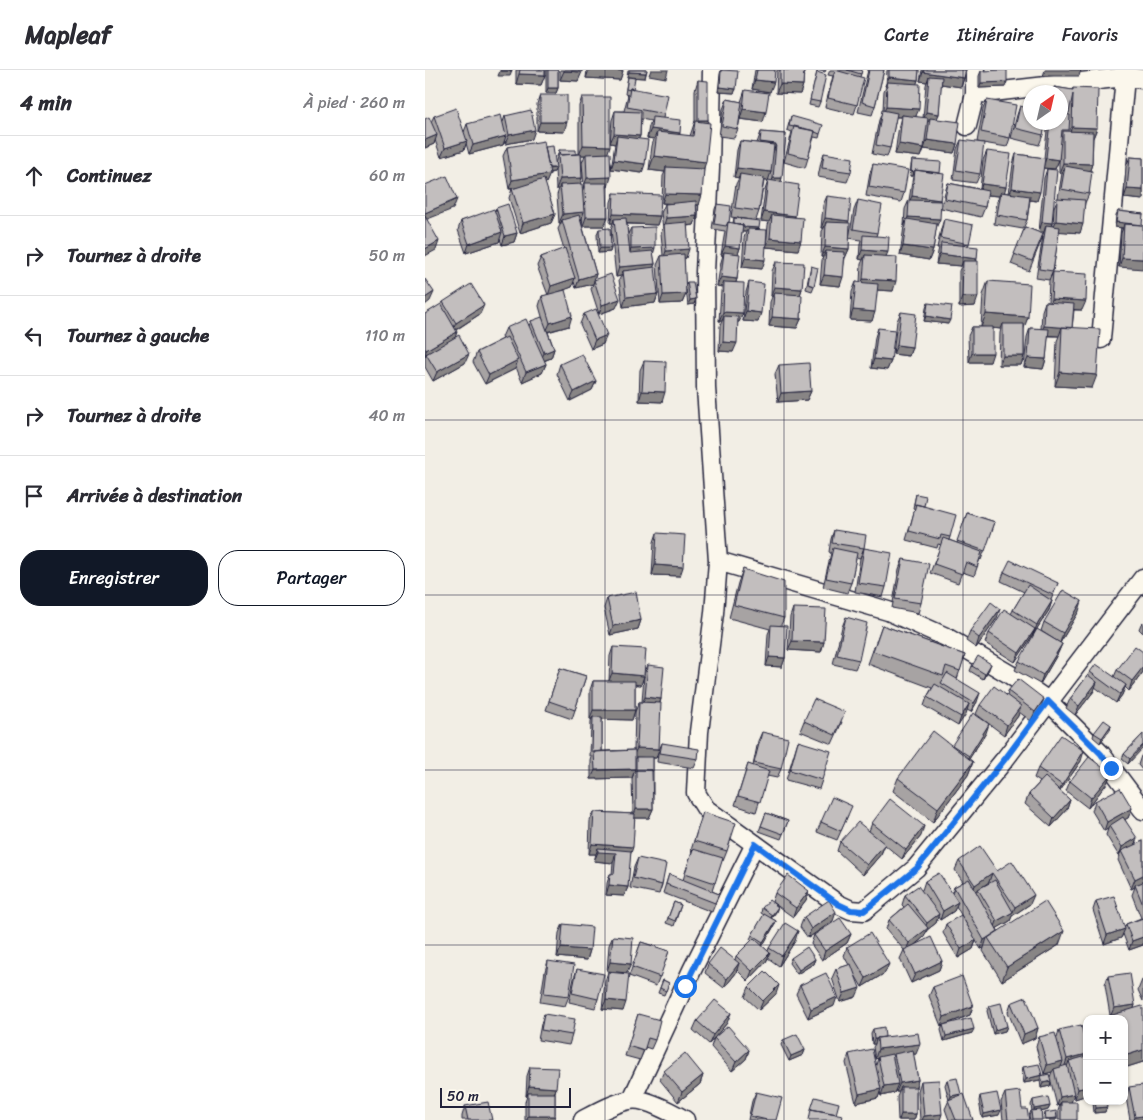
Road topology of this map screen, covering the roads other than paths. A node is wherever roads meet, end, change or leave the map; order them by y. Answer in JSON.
{"nodes":[{"id":1,"x":712,"y":70,"type":"edge"},
{"id":2,"x":975,"y":70,"type":"edge"},
{"id":3,"x":1124,"y":73,"type":"edge"},
{"id":4,"x":1143,"y":79,"type":"edge"},
{"id":5,"x":975,"y":94,"type":"junction"},
{"id":6,"x":967,"y":126,"type":"dead end"},
{"id":7,"x":1101,"y":339,"type":"edge"},
{"id":8,"x":718,"y":561,"type":"junction"},
{"id":9,"x":1143,"y":578,"type":"edge"},
{"id":10,"x":1048,"y":701,"type":"junction"},
{"id":11,"x":1143,"y":810,"type":"edge"},
{"id":12,"x":755,"y":844,"type":"junction"},
{"id":13,"x":632,"y":1099,"type":"junction"},
{"id":14,"x":583,"y":1120,"type":"edge"},
{"id":15,"x":685,"y":1120,"type":"edge"}],
"edges":[{"from":1,"to":8,"type":"street"},
{"from":2,"to":5,"type":"street"},
{"from":3,"to":4,"type":"street"},
{"from":3,"to":5,"type":"street"},
{"from":3,"to":7,"type":"street"},
{"from":5,"to":6,"type":"street"},
{"from":8,"to":10,"type":"street"},
{"from":8,"to":12,"type":"street"},
{"from":9,"to":10,"type":"street"},
{"from":10,"to":11,"type":"street"},
{"from":10,"to":12,"type":"street"},
{"from":12,"to":13,"type":"street"},
{"from":13,"to":14,"type":"street"},
{"from":13,"to":15,"type":"street"}]}
